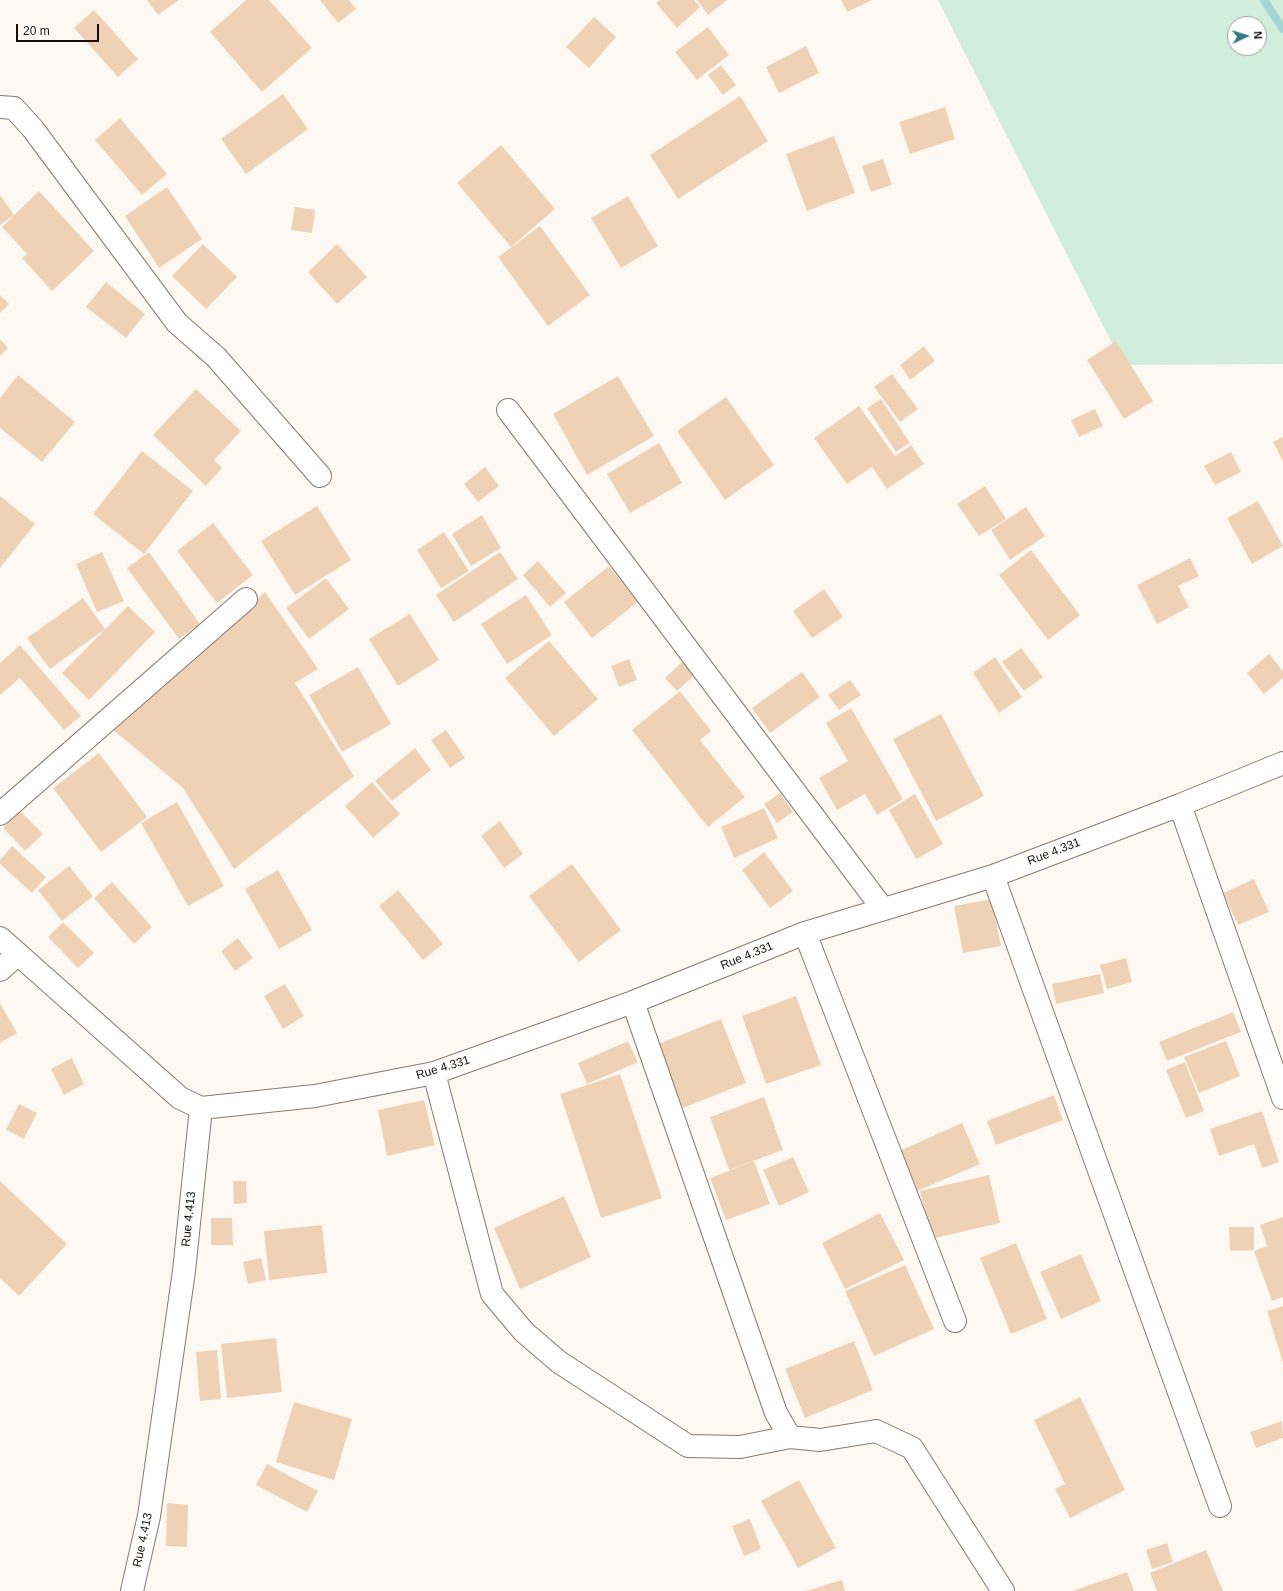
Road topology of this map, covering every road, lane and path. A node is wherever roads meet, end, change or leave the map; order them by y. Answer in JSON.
{"nodes":[{"id":1,"x":0,"y":107,"type":"edge"},
{"id":2,"x":508,"y":410,"type":"dead end"},
{"id":3,"x":320,"y":476,"type":"dead end"},
{"id":4,"x":246,"y":599,"type":"dead end"},
{"id":5,"x":1283,"y":763,"type":"edge"},
{"id":6,"x":1180,"y":805,"type":"junction"},
{"id":7,"x":0,"y":814,"type":"edge"},
{"id":8,"x":993,"y":876,"type":"junction"},
{"id":9,"x":883,"y":908,"type":"junction"},
{"id":10,"x":805,"y":933,"type":"junction"},
{"id":11,"x":0,"y":938,"type":"edge"},
{"id":12,"x":18,"y":954,"type":"junction"},
{"id":13,"x":0,"y":970,"type":"edge"},
{"id":14,"x":634,"y":1002,"type":"junction"},
{"id":15,"x":434,"y":1073,"type":"junction"},
{"id":16,"x":1283,"y":1098,"type":"edge"},
{"id":17,"x":201,"y":1108,"type":"junction"},
{"id":18,"x":955,"y":1320,"type":"dead end"},
{"id":19,"x":790,"y":1437,"type":"junction"},
{"id":20,"x":1220,"y":1506,"type":"dead end"},
{"id":21,"x":132,"y":1591,"type":"edge"},
{"id":22,"x":1003,"y":1591,"type":"edge"}],
"edges":[{"from":1,"to":3,"type":"street"},
{"from":2,"to":9,"type":"street"},
{"from":4,"to":7,"type":"street"},
{"from":5,"to":6,"type":"street","name":"Rue 4.331"},
{"from":6,"to":8,"type":"street","name":"Rue 4.331"},
{"from":6,"to":16,"type":"street"},
{"from":8,"to":9,"type":"street","name":"Rue 4.331"},
{"from":8,"to":20,"type":"street"},
{"from":9,"to":10,"type":"street","name":"Rue 4.331"},
{"from":10,"to":14,"type":"street","name":"Rue 4.331"},
{"from":10,"to":18,"type":"street"},
{"from":11,"to":12,"type":"street"},
{"from":12,"to":13,"type":"street"},
{"from":12,"to":17,"type":"street"},
{"from":14,"to":15,"type":"street","name":"Rue 4.331"},
{"from":14,"to":19,"type":"street"},
{"from":15,"to":17,"type":"street","name":"Rue 4.331"},
{"from":15,"to":19,"type":"street"},
{"from":17,"to":21,"type":"street","name":"Rue 4.413"},
{"from":19,"to":22,"type":"street"}]}
